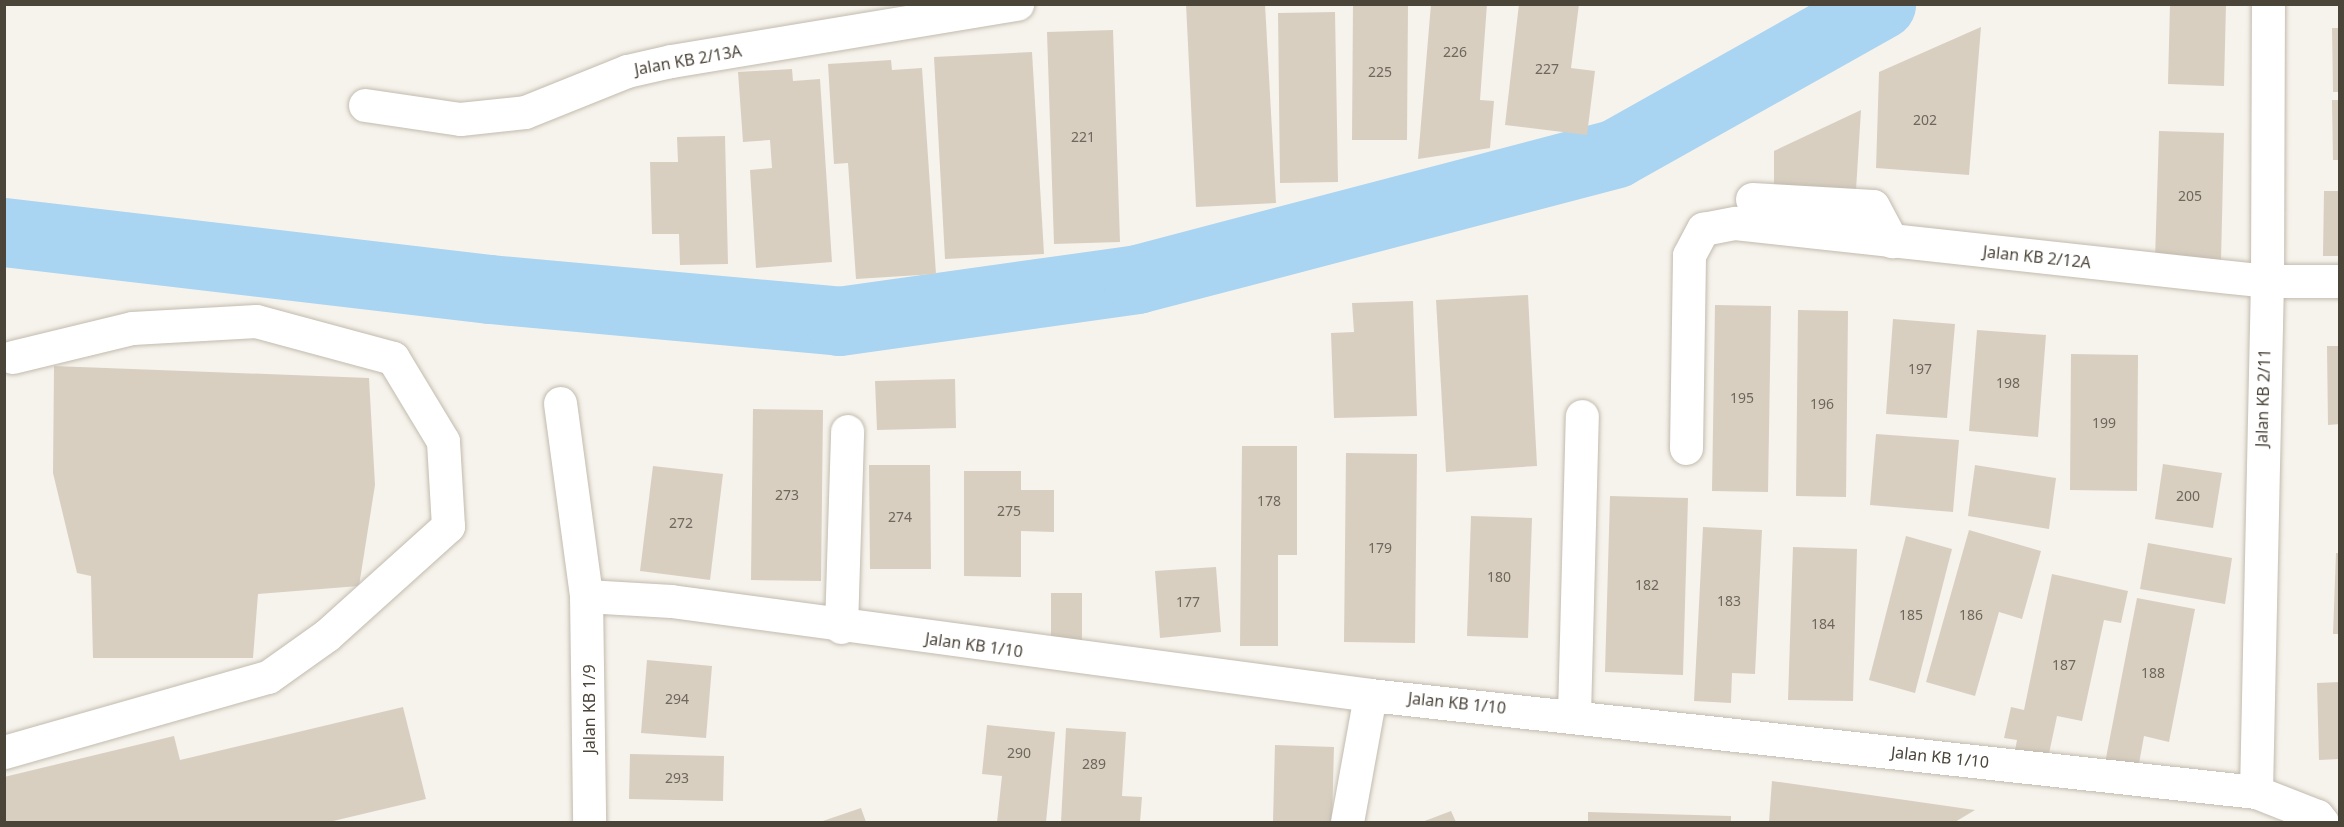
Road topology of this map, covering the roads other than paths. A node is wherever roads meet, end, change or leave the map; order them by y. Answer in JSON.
{"nodes":[{"id":1,"x":1017,"y":4,"type":"edge"},
{"id":2,"x":2268,"y":4,"type":"edge"},
{"id":3,"x":365,"y":105,"type":"dead end"},
{"id":4,"x":2267,"y":281,"type":"junction"},
{"id":5,"x":2340,"y":281,"type":"edge"},
{"id":6,"x":12,"y":357,"type":"dead end"},
{"id":7,"x":560,"y":403,"type":"dead end"},
{"id":8,"x":1582,"y":416,"type":"dead end"},
{"id":9,"x":847,"y":431,"type":"dead end"},
{"id":10,"x":1686,"y":447,"type":"dead end"},
{"id":11,"x":586,"y":596,"type":"junction"},
{"id":12,"x":841,"y":627,"type":"junction"},
{"id":13,"x":1370,"y":694,"type":"junction"},
{"id":14,"x":1574,"y":715,"type":"junction"},
{"id":15,"x":4,"y":752,"type":"edge"},
{"id":16,"x":2256,"y":792,"type":"junction"},
{"id":17,"x":589,"y":822,"type":"edge"},
{"id":18,"x":1347,"y":822,"type":"edge"},
{"id":19,"x":2322,"y":822,"type":"edge"}],
"edges":[{"from":1,"to":3,"type":"street","name":"Jalan KB 2/13A"},
{"from":2,"to":4,"type":"street","name":"Jalan KB 2/11"},
{"from":4,"to":5,"type":"street","name":"Jalan KB 2/12A"},
{"from":4,"to":10,"type":"street","name":"Jalan KB 2/12A"},
{"from":4,"to":16,"type":"street","name":"Jalan KB 2/11"},
{"from":6,"to":15,"type":"street"},
{"from":7,"to":11,"type":"street","name":"Jalan KB 1/9"},
{"from":8,"to":14,"type":"street"},
{"from":9,"to":12,"type":"street"},
{"from":11,"to":12,"type":"street","name":"Jalan KB 1/10"},
{"from":11,"to":17,"type":"street","name":"Jalan KB 1/9"},
{"from":12,"to":13,"type":"street","name":"Jalan KB 1/10"},
{"from":13,"to":14,"type":"street","name":"Jalan KB 1/10"},
{"from":13,"to":18,"type":"street"},
{"from":14,"to":16,"type":"street","name":"Jalan KB 1/10"},
{"from":16,"to":19,"type":"street","name":"Jalan KB 1/10"}]}
